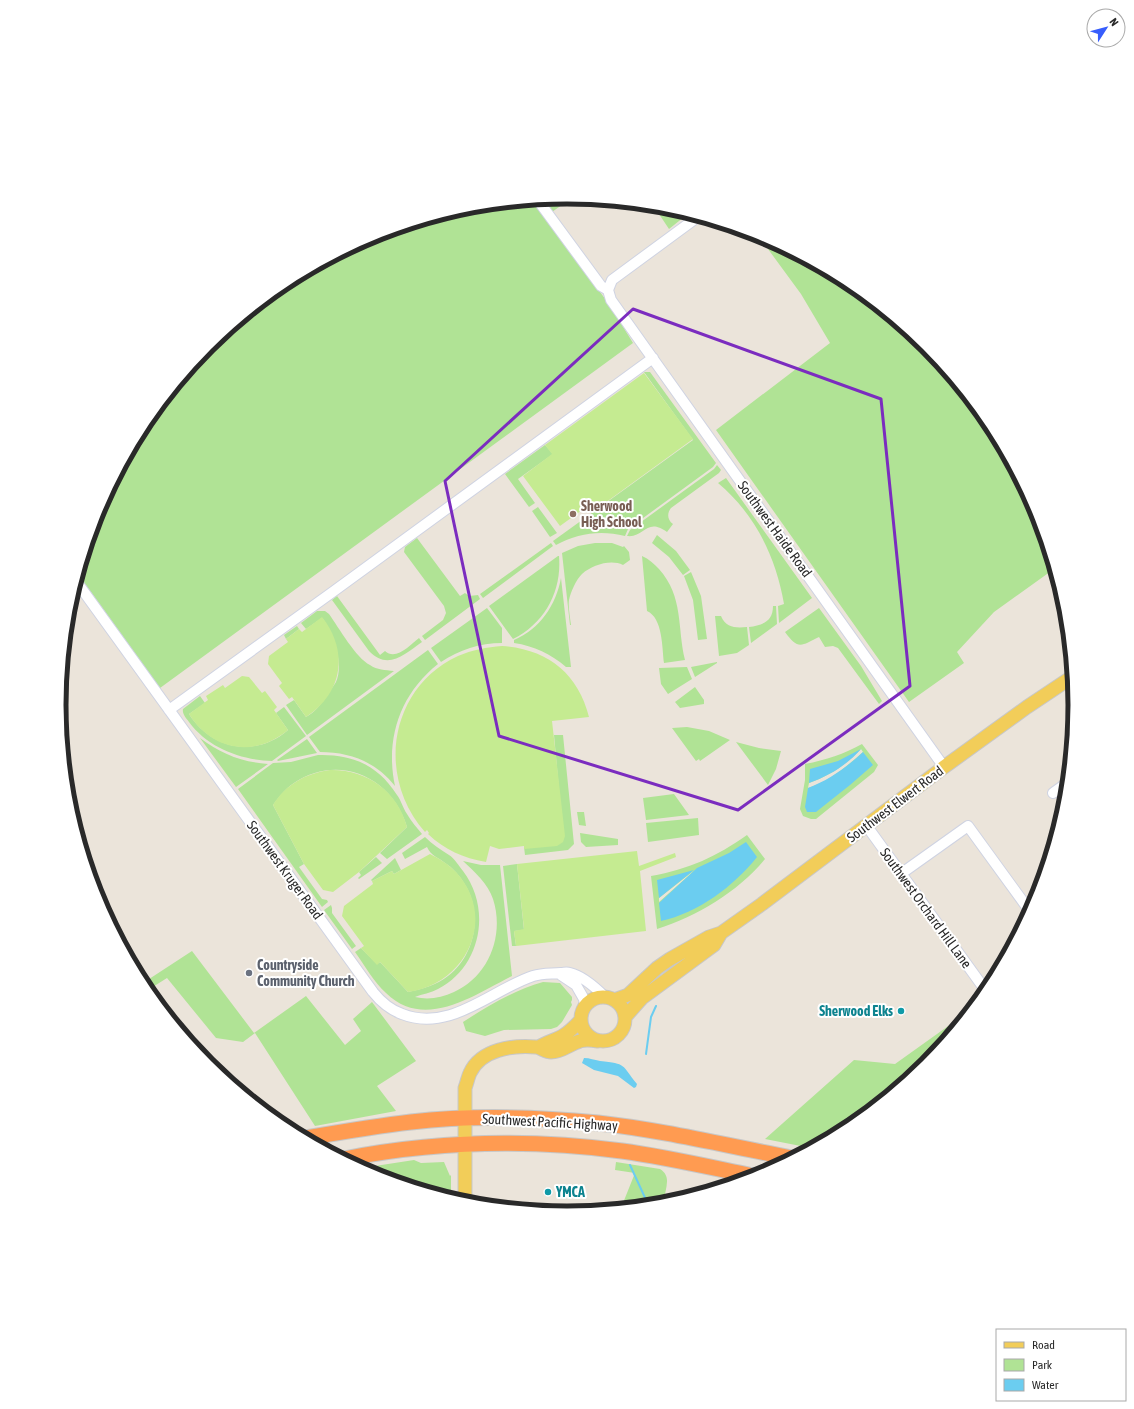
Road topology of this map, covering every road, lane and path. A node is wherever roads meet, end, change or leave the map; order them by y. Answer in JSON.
{"nodes":[{"id":1,"x":542,"y":205,"type":"edge"},
{"id":2,"x":693,"y":220,"type":"edge"},
{"id":3,"x":608,"y":290,"type":"junction"},
{"id":4,"x":653,"y":358,"type":"junction"},
{"id":5,"x":80,"y":587,"type":"edge"},
{"id":6,"x":1067,"y":680,"type":"edge"},
{"id":7,"x":169,"y":710,"type":"junction"},
{"id":8,"x":944,"y":767,"type":"junction"},
{"id":9,"x":1061,"y":787,"type":"edge"},
{"id":10,"x":1053,"y":793,"type":"dead end"},
{"id":11,"x":866,"y":825,"type":"junction"},
{"id":12,"x":902,"y":873,"type":"junction"},
{"id":13,"x":1026,"y":905,"type":"edge"},
{"id":14,"x":720,"y":934,"type":"junction"},
{"id":15,"x":560,"y":973,"type":"junction"},
{"id":16,"x":982,"y":985,"type":"edge"},
{"id":17,"x":610,"y":998,"type":"junction"},
{"id":18,"x":585,"y":1006,"type":"junction"},
{"id":19,"x":626,"y":1016,"type":"junction"},
{"id":20,"x":581,"y":1020,"type":"junction"},
{"id":21,"x":598,"y":1041,"type":"junction"},
{"id":22,"x":539,"y":1047,"type":"junction"},
{"id":23,"x":465,"y":1119,"type":"junction"},
{"id":24,"x":314,"y":1137,"type":"edge"},
{"id":25,"x":466,"y":1145,"type":"junction"},
{"id":26,"x":784,"y":1156,"type":"edge"},
{"id":27,"x":353,"y":1157,"type":"edge"},
{"id":28,"x":742,"y":1174,"type":"edge"},
{"id":29,"x":465,"y":1195,"type":"edge"}],
"edges":[{"from":1,"to":3,"type":"street","name":"Southwest Haide Road"},
{"from":2,"to":3,"type":"street"},
{"from":3,"to":4,"type":"street","name":"Southwest Haide Road"},
{"from":4,"to":7,"type":"street"},
{"from":4,"to":8,"type":"street","name":"Southwest Haide Road"},
{"from":5,"to":7,"type":"street","name":"Southwest Kruger Road"},
{"from":6,"to":8,"type":"main road","name":"Southwest Elwert Road"},
{"from":7,"to":15,"type":"street","name":"Southwest Kruger Road"},
{"from":8,"to":11,"type":"main road","name":"Southwest Elwert Road"},
{"from":9,"to":10,"type":"street"},
{"from":11,"to":12,"type":"street","name":"Southwest Orchard Hill Lane"},
{"from":11,"to":14,"type":"main road","name":"Southwest Elwert Road"},
{"from":12,"to":13,"type":"street"},
{"from":12,"to":16,"type":"street","name":"Southwest Orchard Hill Lane"},
{"from":14,"to":17,"type":"main road","name":"Southwest Elwert Road"},
{"from":14,"to":19,"type":"main road","name":"Southwest Elwert Road"},
{"from":15,"to":17,"type":"street","name":"Southwest Kruger Road"},
{"from":15,"to":18,"type":"street"},
{"from":17,"to":18,"type":"main road"},
{"from":17,"to":19,"type":"main road"},
{"from":18,"to":20,"type":"main road"},
{"from":19,"to":21,"type":"main road"},
{"from":20,"to":21,"type":"main road"},
{"from":20,"to":22,"type":"main road"},
{"from":21,"to":22,"type":"main road"},
{"from":22,"to":23,"type":"main road"},
{"from":23,"to":24,"type":"highway","name":"Southwest Pacific Highway"},
{"from":23,"to":25,"type":"main road"},
{"from":23,"to":26,"type":"highway","name":"Southwest Pacific Highway"},
{"from":25,"to":27,"type":"highway","name":"Southwest Pacific Highway"},
{"from":25,"to":28,"type":"highway","name":"Southwest Pacific Highway"},
{"from":25,"to":29,"type":"main road"}]}
